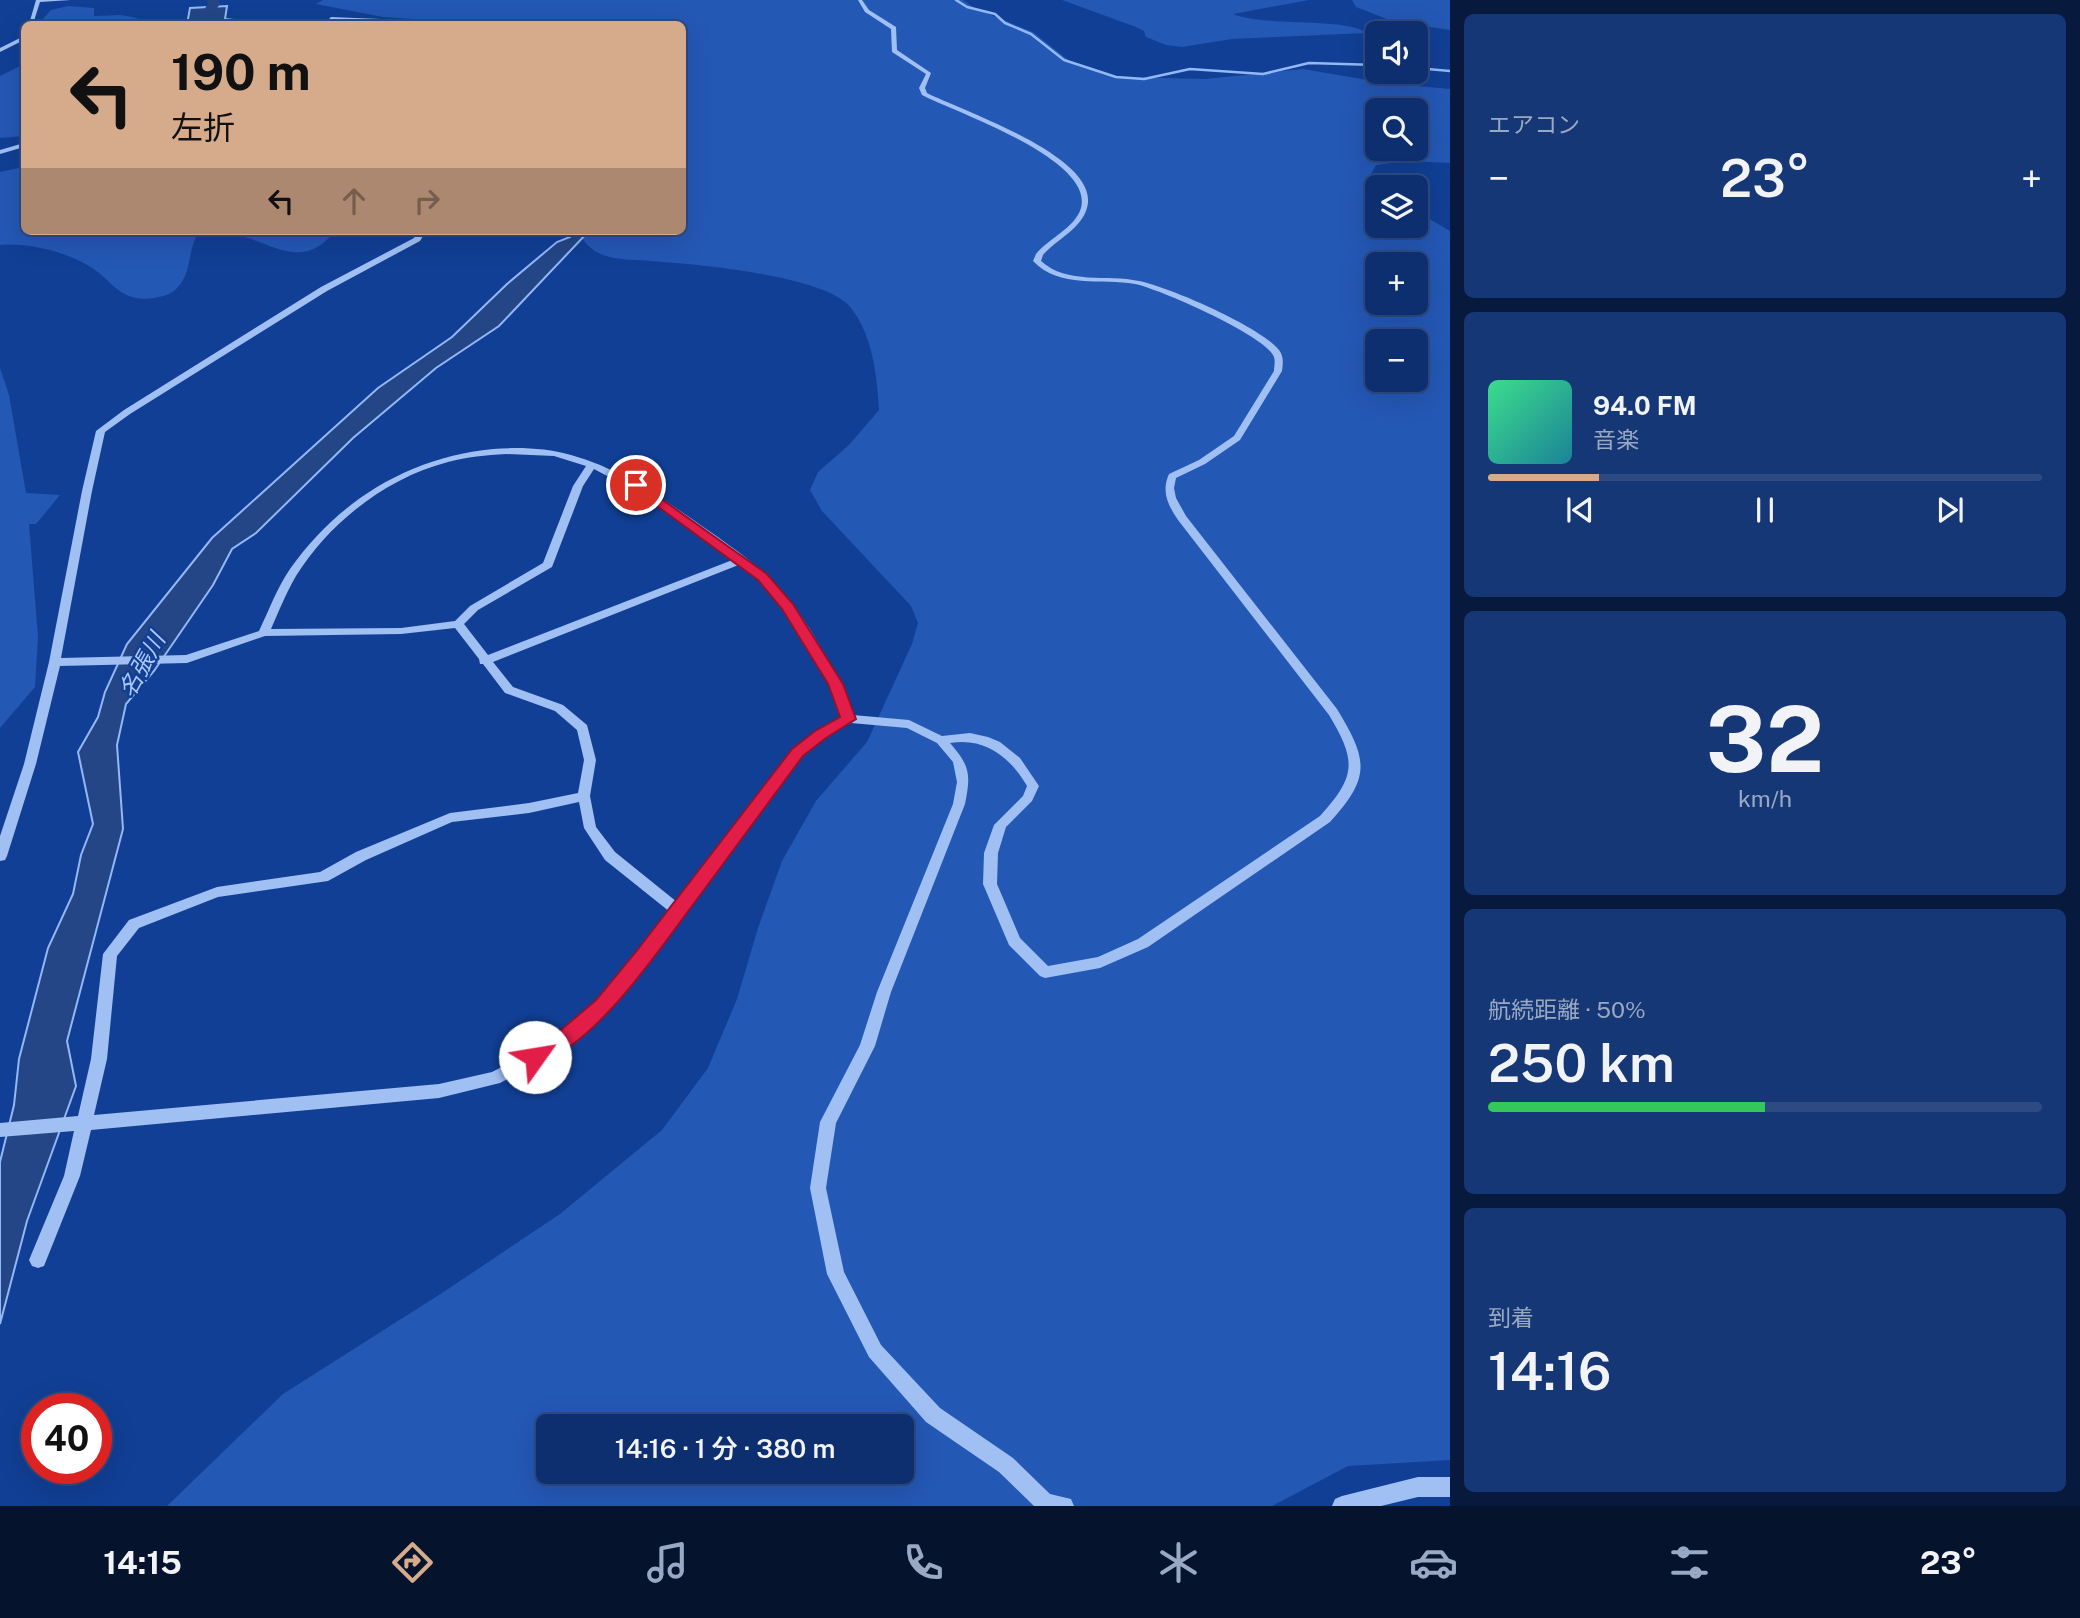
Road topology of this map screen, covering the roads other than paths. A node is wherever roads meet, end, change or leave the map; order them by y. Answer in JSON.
{"nodes":[{"id":1,"x":69,"y":0,"type":"edge"},
{"id":2,"x":860,"y":0,"type":"edge"},
{"id":3,"x":39,"y":1,"type":"edge"},
{"id":4,"x":331,"y":18,"type":"dead end"},
{"id":5,"x":32,"y":21,"type":"edge"},
{"id":6,"x":405,"y":21,"type":"edge"},
{"id":7,"x":21,"y":40,"type":"edge"},
{"id":8,"x":0,"y":50,"type":"edge"},
{"id":9,"x":21,"y":146,"type":"edge"},
{"id":10,"x":0,"y":152,"type":"edge"},
{"id":11,"x":420,"y":235,"type":"edge"},
{"id":12,"x":592,"y":464,"type":"junction"},
{"id":13,"x":742,"y":560,"type":"junction"},
{"id":14,"x":458,"y":624,"type":"junction"},
{"id":15,"x":264,"y":634,"type":"junction"},
{"id":16,"x":187,"y":659,"type":"joint"},
{"id":17,"x":484,"y":661,"type":"junction"},
{"id":18,"x":55,"y":662,"type":"junction"},
{"id":19,"x":849,"y":719,"type":"junction"},
{"id":20,"x":941,"y":740,"type":"junction"},
{"id":21,"x":584,"y":796,"type":"junction"},
{"id":22,"x":0,"y":856,"type":"edge"},
{"id":23,"x":678,"y":911,"type":"junction"},
{"id":24,"x":84,"y":1122,"type":"junction"},
{"id":25,"x":0,"y":1130,"type":"edge"},
{"id":26,"x":38,"y":1260,"type":"dead end"},
{"id":27,"x":1450,"y":1487,"type":"edge"},
{"id":28,"x":1064,"y":1506,"type":"edge"},
{"id":29,"x":1342,"y":1506,"type":"edge"}],
"edges":[{"from":1,"to":3,"type":"street"},
{"from":2,"to":20,"type":"street"},
{"from":3,"to":5,"type":"street"},
{"from":4,"to":6,"type":"street"},
{"from":7,"to":8,"type":"street"},
{"from":9,"to":10,"type":"street"},
{"from":11,"to":18,"type":"street"},
{"from":12,"to":13,"type":"street"},
{"from":12,"to":14,"type":"street"},
{"from":12,"to":15,"type":"street"},
{"from":13,"to":17,"type":"street"},
{"from":13,"to":19,"type":"street"},
{"from":14,"to":15,"type":"street"},
{"from":14,"to":17,"type":"street"},
{"from":15,"to":16,"type":"street"},
{"from":16,"to":18,"type":"street"},
{"from":17,"to":21,"type":"street"},
{"from":18,"to":22,"type":"street"},
{"from":19,"to":20,"type":"street"},
{"from":19,"to":23,"type":"street"},
{"from":20,"to":28,"type":"street"},
{"from":21,"to":23,"type":"street"},
{"from":21,"to":24,"type":"street"},
{"from":23,"to":24,"type":"street"},
{"from":24,"to":25,"type":"street"},
{"from":24,"to":26,"type":"street"},
{"from":27,"to":29,"type":"street"}]}
